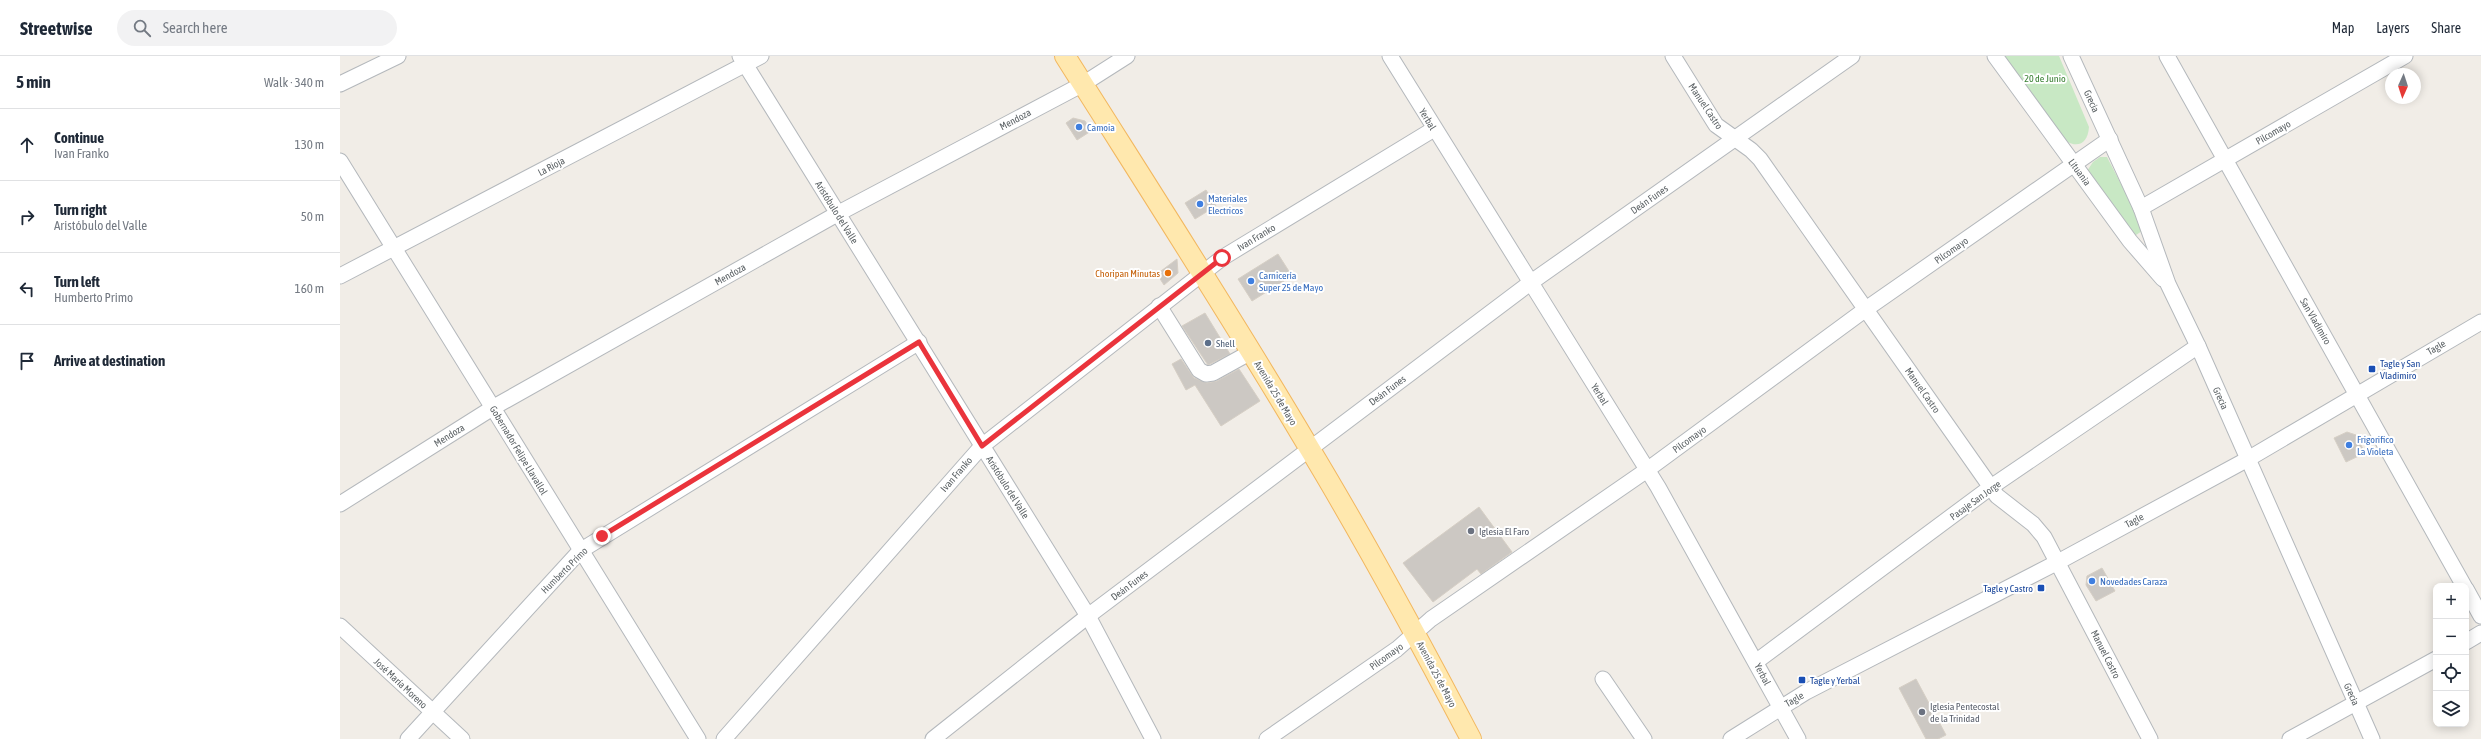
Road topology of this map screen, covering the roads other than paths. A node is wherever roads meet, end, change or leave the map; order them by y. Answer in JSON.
{"nodes":[{"id":1,"x":398,"y":56,"type":"edge"},
{"id":2,"x":761,"y":56,"type":"edge"},
{"id":3,"x":1065,"y":56,"type":"edge"},
{"id":4,"x":1127,"y":56,"type":"edge"},
{"id":5,"x":1390,"y":56,"type":"edge"},
{"id":6,"x":1673,"y":56,"type":"edge"},
{"id":7,"x":1852,"y":56,"type":"edge"},
{"id":8,"x":1995,"y":56,"type":"edge"},
{"id":9,"x":2071,"y":56,"type":"edge"},
{"id":10,"x":2167,"y":56,"type":"edge"},
{"id":11,"x":2404,"y":56,"type":"edge"},
{"id":12,"x":743,"y":60,"type":"edge"},
{"id":13,"x":340,"y":84,"type":"edge"},
{"id":14,"x":1082,"y":84,"type":"junction"},
{"id":15,"x":1434,"y":129,"type":"junction"},
{"id":16,"x":1735,"y":139,"type":"junction"},
{"id":17,"x":2110,"y":139,"type":"junction"},
{"id":18,"x":2225,"y":160,"type":"junction"},
{"id":19,"x":340,"y":161,"type":"edge"},
{"id":20,"x":2074,"y":164,"type":"junction"},
{"id":21,"x":2141,"y":208,"type":"junction"},
{"id":22,"x":837,"y":214,"type":"junction"},
{"id":23,"x":395,"y":248,"type":"junction"},
{"id":24,"x":1202,"y":272,"type":"junction"},
{"id":25,"x":340,"y":276,"type":"edge"},
{"id":26,"x":1530,"y":283,"type":"junction"},
{"id":27,"x":2168,"y":284,"type":"junction"},
{"id":28,"x":1159,"y":306,"type":"junction"},
{"id":29,"x":1866,"y":309,"type":"junction"},
{"id":30,"x":2481,"y":322,"type":"edge"},
{"id":31,"x":919,"y":342,"type":"junction"},
{"id":32,"x":2198,"y":346,"type":"junction"},
{"id":33,"x":1251,"y":352,"type":"junction"},
{"id":34,"x":2358,"y":393,"type":"junction"},
{"id":35,"x":494,"y":407,"type":"junction"},
{"id":36,"x":982,"y":446,"type":"junction"},
{"id":37,"x":1309,"y":448,"type":"junction"},
{"id":38,"x":2248,"y":459,"type":"junction"},
{"id":39,"x":1647,"y":470,"type":"junction"},
{"id":40,"x":1991,"y":487,"type":"junction"},
{"id":41,"x":340,"y":504,"type":"edge"},
{"id":42,"x":580,"y":551,"type":"junction"},
{"id":43,"x":2058,"y":562,"type":"junction"},
{"id":44,"x":2462,"y":583,"type":"edge"},
{"id":45,"x":2469,"y":594,"type":"edge"},
{"id":46,"x":1088,"y":616,"type":"junction"},
{"id":47,"x":2481,"y":616,"type":"edge"},
{"id":48,"x":340,"y":626,"type":"edge"},
{"id":49,"x":1416,"y":633,"type":"junction"},
{"id":50,"x":2481,"y":634,"type":"edge"},
{"id":51,"x":2469,"y":640,"type":"edge"},
{"id":52,"x":1757,"y":661,"type":"junction"},
{"id":53,"x":2433,"y":661,"type":"edge"},
{"id":54,"x":1603,"y":679,"type":"dead end"},
{"id":55,"x":2357,"y":704,"type":"junction"},
{"id":56,"x":1781,"y":707,"type":"junction"},
{"id":57,"x":432,"y":712,"type":"junction"},
{"id":58,"x":408,"y":739,"type":"edge"},
{"id":59,"x":462,"y":739,"type":"edge"},
{"id":60,"x":698,"y":739,"type":"edge"},
{"id":61,"x":724,"y":739,"type":"edge"},
{"id":62,"x":933,"y":739,"type":"edge"},
{"id":63,"x":1153,"y":739,"type":"edge"},
{"id":64,"x":1267,"y":739,"type":"edge"},
{"id":65,"x":1472,"y":739,"type":"edge"},
{"id":66,"x":1644,"y":739,"type":"edge"},
{"id":67,"x":1731,"y":739,"type":"edge"},
{"id":68,"x":1798,"y":739,"type":"edge"},
{"id":69,"x":2150,"y":739,"type":"edge"},
{"id":70,"x":2290,"y":739,"type":"edge"},
{"id":71,"x":2372,"y":739,"type":"edge"}],
"edges":[{"from":1,"to":13,"type":"street"},
{"from":2,"to":12,"type":"street","name":"La Rioja"},
{"from":3,"to":14,"type":"main road","name":"Avenida 25 de Mayo"},
{"from":4,"to":14,"type":"street","name":"Mendoza"},
{"from":5,"to":15,"type":"street","name":"Yerbal"},
{"from":6,"to":16,"type":"street","name":"Manuel Castro"},
{"from":7,"to":16,"type":"street","name":"Deán Funes"},
{"from":8,"to":20,"type":"street","name":"Lituania"},
{"from":9,"to":17,"type":"street","name":"Grecia"},
{"from":10,"to":18,"type":"street","name":"San Vladimiro"},
{"from":11,"to":18,"type":"street","name":"Pilcomayo"},
{"from":12,"to":22,"type":"street","name":"Aristóbulo del Valle"},
{"from":12,"to":23,"type":"street","name":"La Rioja"},
{"from":14,"to":22,"type":"street","name":"Mendoza"},
{"from":14,"to":24,"type":"main road","name":"Avenida 25 de Mayo"},
{"from":15,"to":24,"type":"street","name":"Ivan Franko"},
{"from":15,"to":26,"type":"street","name":"Yerbal"},
{"from":16,"to":26,"type":"street","name":"Deán Funes"},
{"from":16,"to":29,"type":"street","name":"Manuel Castro"},
{"from":17,"to":20,"type":"street","name":"Pilcomayo"},
{"from":17,"to":21,"type":"street","name":"Grecia"},
{"from":18,"to":21,"type":"street","name":"Pilcomayo"},
{"from":18,"to":34,"type":"street","name":"San Vladimiro"},
{"from":19,"to":23,"type":"street","name":"Gobernador Felipe Llavallol"},
{"from":20,"to":27,"type":"street","name":"Lituania"},
{"from":20,"to":29,"type":"street","name":"Pilcomayo"},
{"from":21,"to":27,"type":"street","name":"Grecia"},
{"from":22,"to":31,"type":"street","name":"Aristóbulo del Valle"},
{"from":22,"to":35,"type":"street","name":"Mendoza"},
{"from":23,"to":25,"type":"street","name":"La Rioja"},
{"from":23,"to":35,"type":"street","name":"Gobernador Felipe Llavallol"},
{"from":24,"to":28,"type":"street","name":"Ivan Franko"},
{"from":24,"to":33,"type":"main road","name":"Avenida 25 de Mayo"},
{"from":26,"to":37,"type":"street","name":"Deán Funes"},
{"from":26,"to":39,"type":"street","name":"Yerbal"},
{"from":27,"to":32,"type":"street","name":"Grecia"},
{"from":28,"to":33,"type":"street"},
{"from":28,"to":36,"type":"street","name":"Ivan Franko"},
{"from":29,"to":39,"type":"street","name":"Pilcomayo"},
{"from":29,"to":40,"type":"street","name":"Manuel Castro"},
{"from":30,"to":34,"type":"street","name":"Tagle"},
{"from":31,"to":36,"type":"street","name":"Aristóbulo del Valle"},
{"from":31,"to":42,"type":"street","name":"Humberto Primo"},
{"from":32,"to":38,"type":"street","name":"Grecia"},
{"from":32,"to":40,"type":"street","name":"Pasaje San Jorge"},
{"from":33,"to":37,"type":"main road","name":"Avenida 25 de Mayo"},
{"from":34,"to":38,"type":"street","name":"Tagle"},
{"from":34,"to":44,"type":"street","name":"San Vladimiro"},
{"from":35,"to":41,"type":"street","name":"Mendoza"},
{"from":35,"to":42,"type":"street","name":"Gobernador Felipe Llavallol"},
{"from":36,"to":46,"type":"street","name":"Aristóbulo del Valle"},
{"from":36,"to":61,"type":"street","name":"Ivan Franko"},
{"from":37,"to":46,"type":"street","name":"Deán Funes"},
{"from":37,"to":49,"type":"main road","name":"Avenida 25 de Mayo"},
{"from":38,"to":43,"type":"street","name":"Tagle"},
{"from":38,"to":55,"type":"street","name":"Grecia"},
{"from":39,"to":49,"type":"street","name":"Pilcomayo"},
{"from":39,"to":52,"type":"street","name":"Yerbal"},
{"from":40,"to":43,"type":"street","name":"Manuel Castro"},
{"from":40,"to":52,"type":"street","name":"Pasaje San Jorge"},
{"from":42,"to":57,"type":"street","name":"Humberto Primo"},
{"from":42,"to":60,"type":"street","name":"Gobernador Felipe Llavallol"},
{"from":43,"to":56,"type":"street","name":"Tagle"},
{"from":43,"to":69,"type":"street","name":"Manuel Castro"},
{"from":45,"to":47,"type":"street"},
{"from":46,"to":62,"type":"street","name":"Deán Funes"},
{"from":46,"to":63,"type":"street","name":"Aristóbulo del Valle"},
{"from":48,"to":57,"type":"street","name":"José María Moreno"},
{"from":49,"to":64,"type":"street","name":"Pilcomayo"},
{"from":49,"to":65,"type":"main road","name":"Avenida 25 de Mayo"},
{"from":50,"to":51,"type":"street"},
{"from":52,"to":56,"type":"street","name":"Yerbal"},
{"from":53,"to":55,"type":"street"},
{"from":54,"to":66,"type":"street"},
{"from":55,"to":70,"type":"street"},
{"from":55,"to":71,"type":"street","name":"Grecia"},
{"from":56,"to":67,"type":"street","name":"Tagle"},
{"from":56,"to":68,"type":"street","name":"Yerbal"},
{"from":57,"to":58,"type":"street","name":"Humberto Primo"},
{"from":57,"to":59,"type":"street","name":"José María Moreno"}]}
